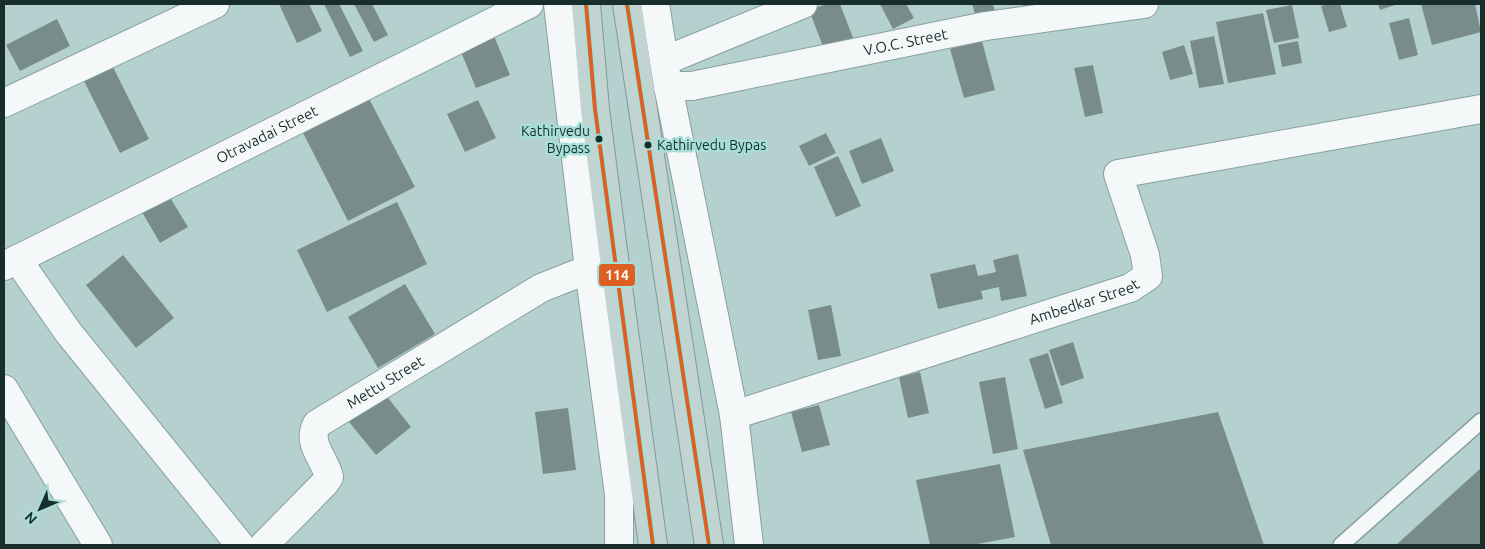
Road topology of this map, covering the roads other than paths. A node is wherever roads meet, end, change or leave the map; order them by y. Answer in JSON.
{"nodes":[{"id":1,"x":215,"y":4,"type":"edge"},
{"id":2,"x":529,"y":4,"type":"edge"},
{"id":3,"x":558,"y":4,"type":"edge"},
{"id":4,"x":586,"y":4,"type":"edge"},
{"id":5,"x":627,"y":4,"type":"edge"},
{"id":6,"x":655,"y":4,"type":"edge"},
{"id":7,"x":803,"y":4,"type":"edge"},
{"id":8,"x":1144,"y":4,"type":"edge"},
{"id":9,"x":666,"y":74,"type":"junction"},
{"id":10,"x":4,"y":103,"type":"edge"},
{"id":11,"x":1481,"y":109,"type":"edge"},
{"id":12,"x":10,"y":263,"type":"edge"},
{"id":13,"x":589,"y":270,"type":"junction"},
{"id":14,"x":4,"y":389,"type":"edge"},
{"id":15,"x":734,"y":415,"type":"junction"},
{"id":16,"x":1481,"y":421,"type":"edge"},
{"id":17,"x":98,"y":545,"type":"edge"},
{"id":18,"x":240,"y":545,"type":"edge"},
{"id":19,"x":264,"y":545,"type":"edge"},
{"id":20,"x":619,"y":545,"type":"edge"},
{"id":21,"x":653,"y":545,"type":"edge"},
{"id":22,"x":709,"y":545,"type":"edge"},
{"id":23,"x":749,"y":545,"type":"edge"},
{"id":24,"x":1341,"y":545,"type":"edge"}],
"edges":[{"from":1,"to":10,"type":"street"},
{"from":2,"to":12,"type":"street","name":"Otravadai Street"},
{"from":3,"to":13,"type":"street"},
{"from":4,"to":21,"type":"highway"},
{"from":5,"to":22,"type":"highway"},
{"from":6,"to":9,"type":"street"},
{"from":7,"to":9,"type":"street"},
{"from":8,"to":9,"type":"street","name":"V.O.C. Street"},
{"from":9,"to":15,"type":"street"},
{"from":11,"to":15,"type":"street","name":"Ambedkar Street"},
{"from":12,"to":18,"type":"street"},
{"from":13,"to":19,"type":"street","name":"Mettu Street"},
{"from":13,"to":20,"type":"street"},
{"from":14,"to":17,"type":"street"},
{"from":15,"to":23,"type":"street"},
{"from":16,"to":24,"type":"lane"}]}
